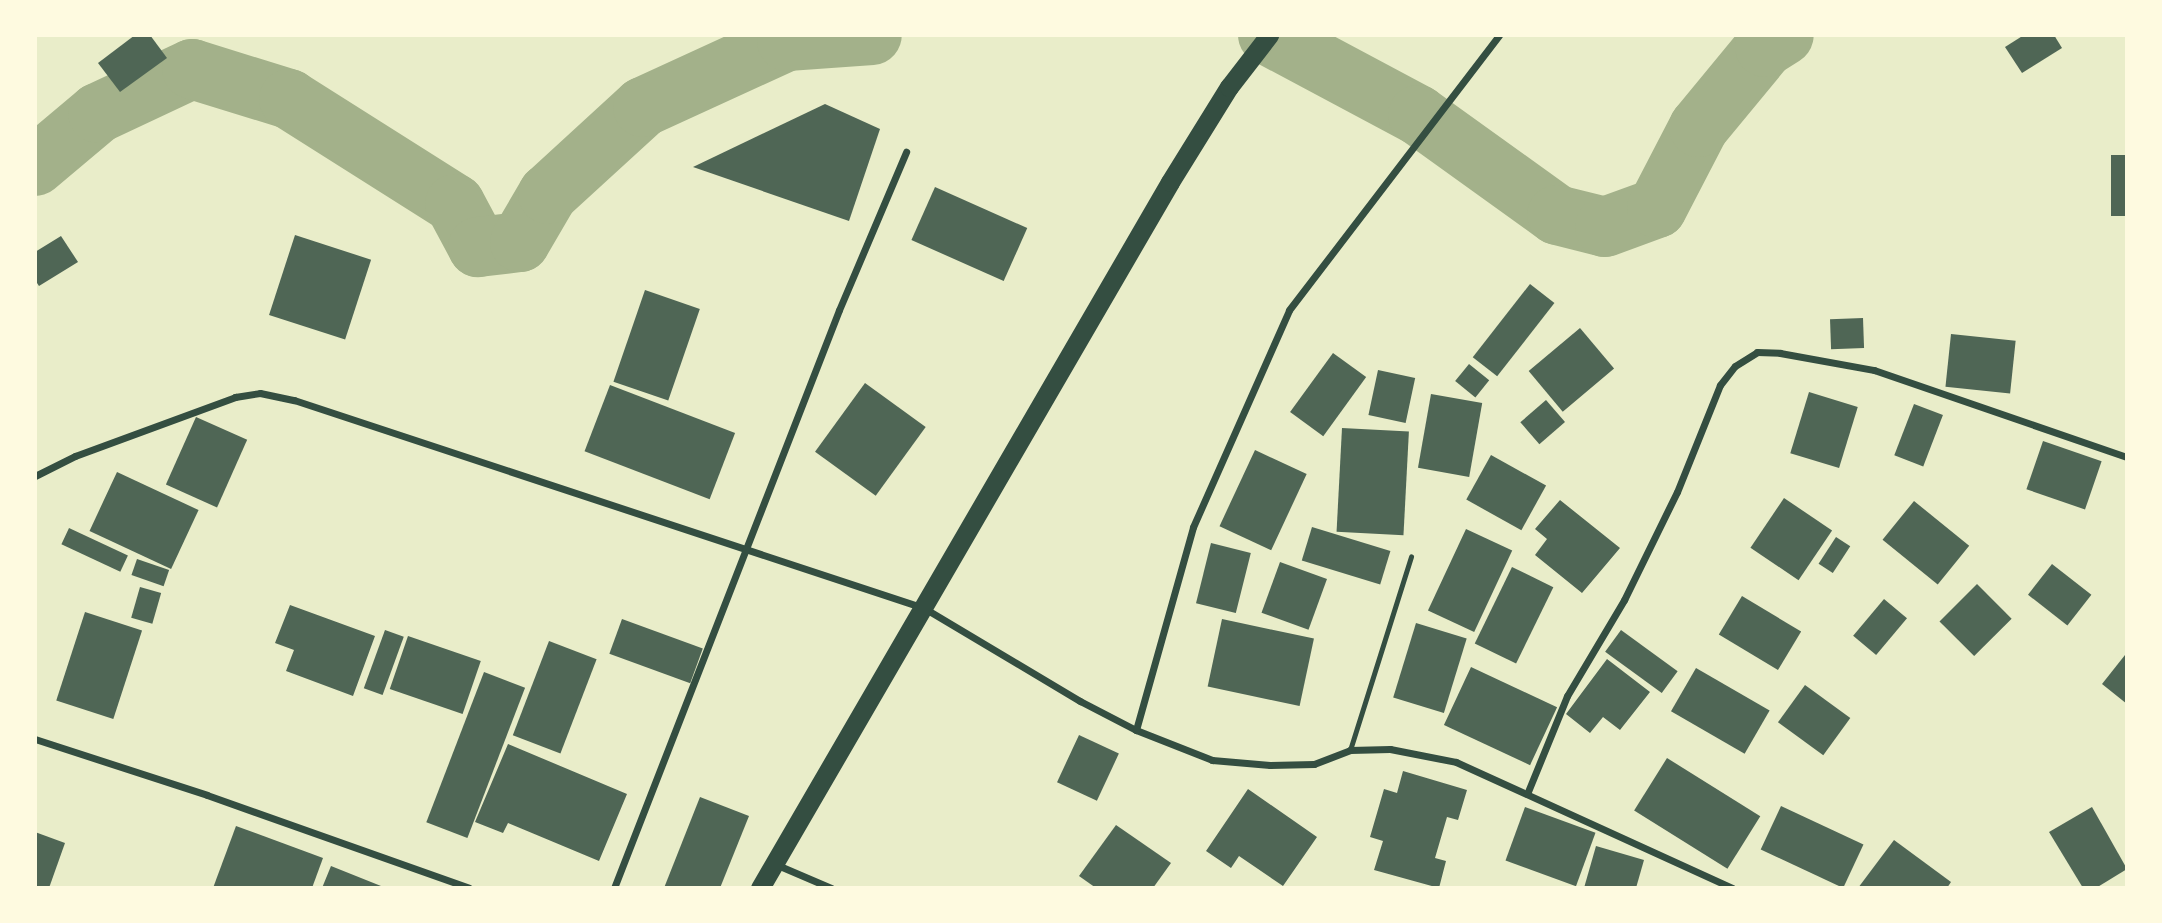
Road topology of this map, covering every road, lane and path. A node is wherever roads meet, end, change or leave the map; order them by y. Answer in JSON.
{"nodes":[{"id":1,"x":1269,"y":35,"type":"edge"},
{"id":2,"x":1499,"y":35,"type":"edge"},
{"id":3,"x":906,"y":152,"type":"dead end"},
{"id":4,"x":2127,"y":457,"type":"edge"},
{"id":5,"x":35,"y":476,"type":"edge"},
{"id":6,"x":745,"y":550,"type":"junction"},
{"id":7,"x":1411,"y":556,"type":"dead end"},
{"id":8,"x":924,"y":608,"type":"junction"},
{"id":9,"x":1136,"y":730,"type":"junction"},
{"id":10,"x":35,"y":739,"type":"edge"},
{"id":11,"x":1350,"y":750,"type":"junction"},
{"id":12,"x":1527,"y":794,"type":"junction"},
{"id":13,"x":775,"y":864,"type":"junction"},
{"id":14,"x":469,"y":888,"type":"edge"},
{"id":15,"x":614,"y":888,"type":"edge"},
{"id":16,"x":761,"y":888,"type":"edge"},
{"id":17,"x":831,"y":888,"type":"edge"},
{"id":18,"x":1733,"y":888,"type":"edge"}],
"edges":[{"from":1,"to":8,"type":"highway"},
{"from":2,"to":9,"type":"street"},
{"from":3,"to":6,"type":"street"},
{"from":4,"to":12,"type":"street"},
{"from":5,"to":6,"type":"street"},
{"from":6,"to":8,"type":"street"},
{"from":6,"to":15,"type":"street"},
{"from":7,"to":11,"type":"lane"},
{"from":8,"to":9,"type":"street"},
{"from":8,"to":13,"type":"highway"},
{"from":9,"to":11,"type":"street"},
{"from":10,"to":14,"type":"street"},
{"from":11,"to":12,"type":"street"},
{"from":12,"to":18,"type":"street"},
{"from":13,"to":16,"type":"highway"},
{"from":13,"to":17,"type":"street"}]}
